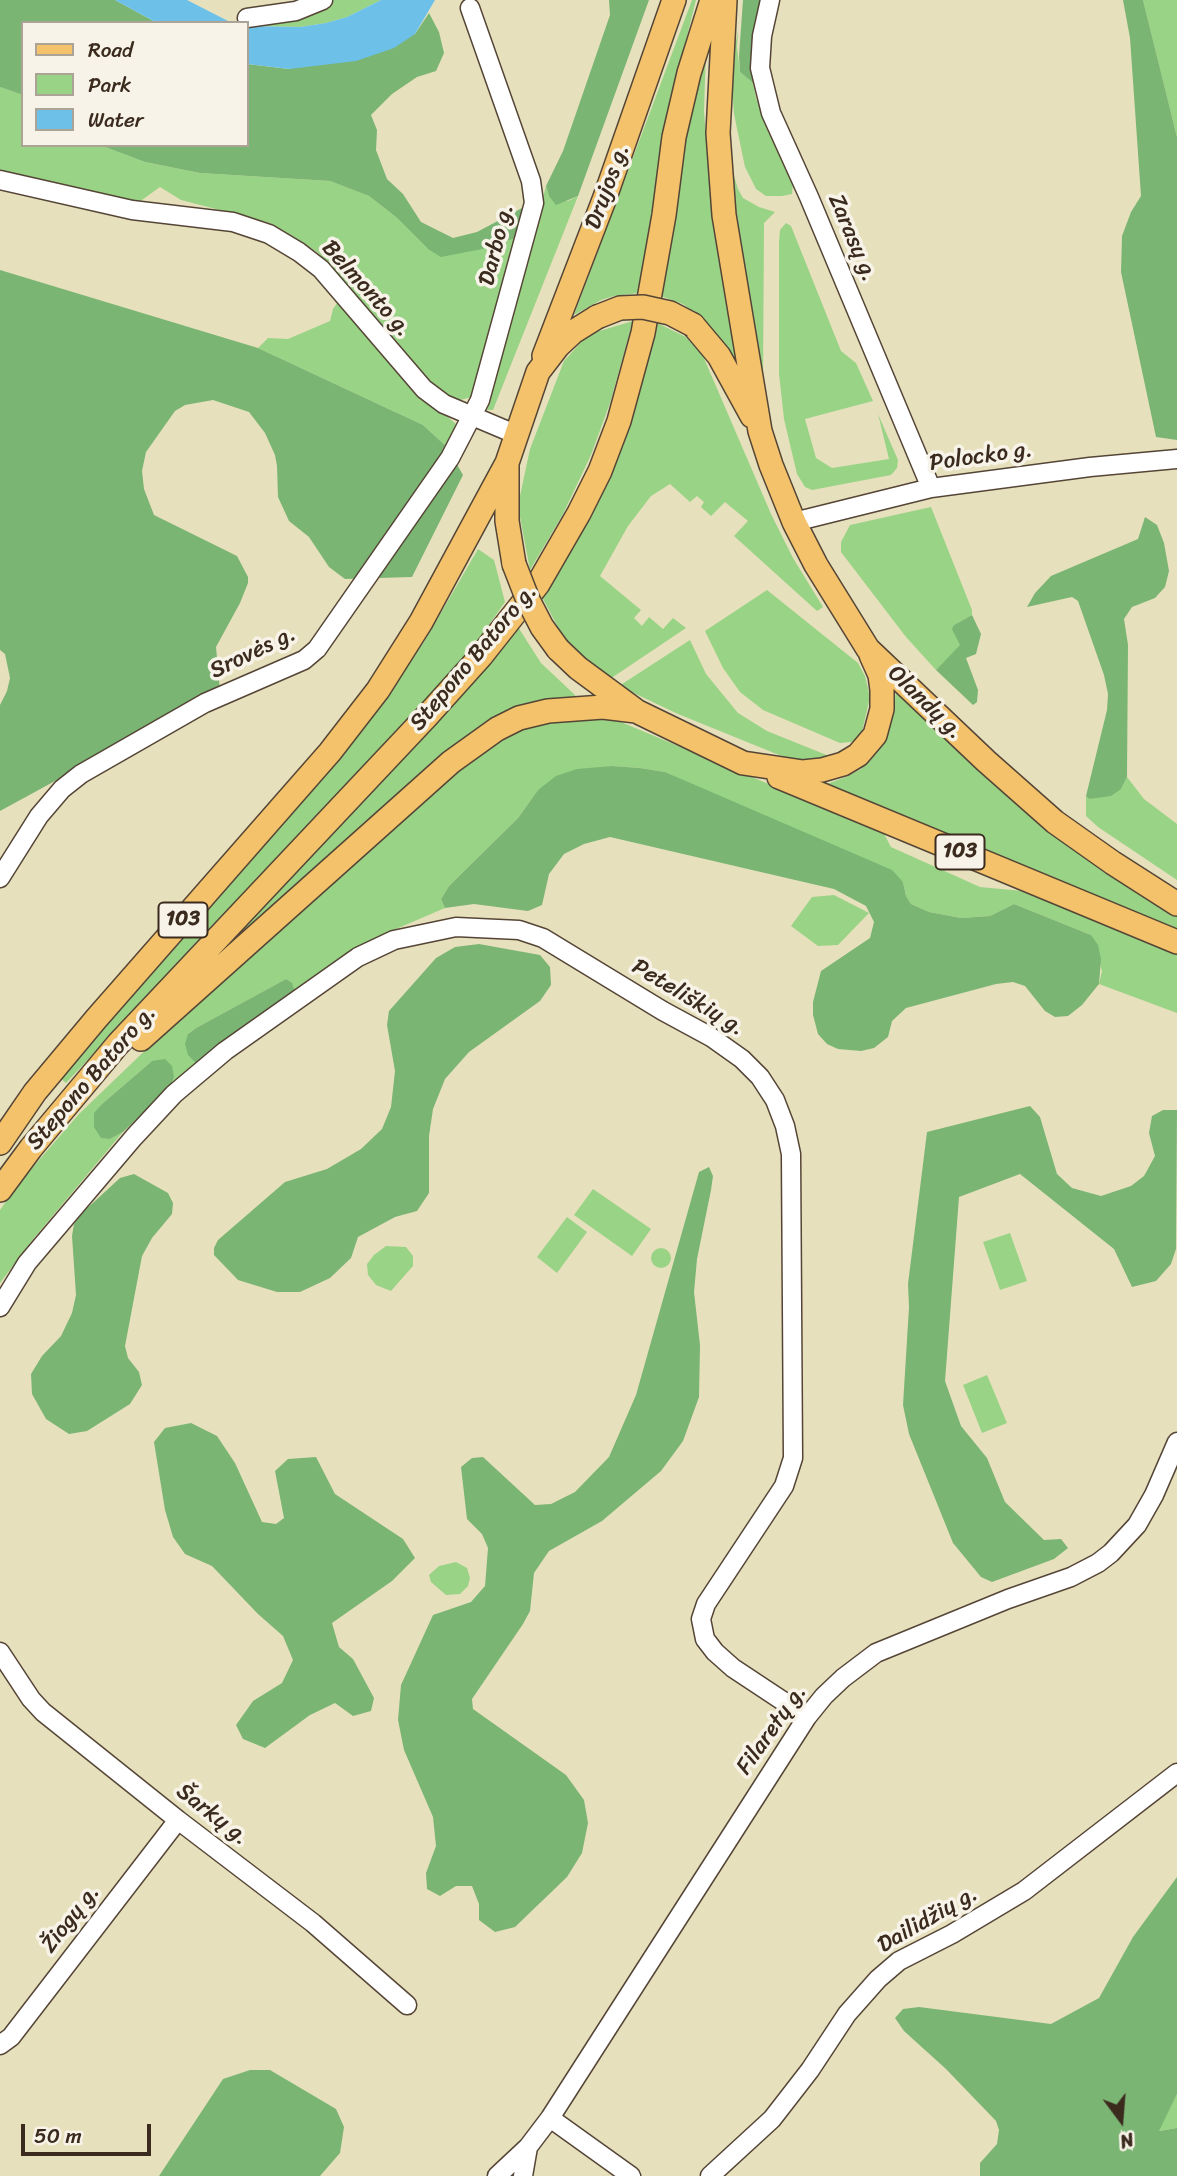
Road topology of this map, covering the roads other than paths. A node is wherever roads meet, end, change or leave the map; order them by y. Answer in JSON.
{"nodes":[{"id":1,"x":323,"y":0,"type":"edge"},
{"id":2,"x":674,"y":0,"type":"edge"},
{"id":3,"x":712,"y":0,"type":"edge"},
{"id":4,"x":725,"y":0,"type":"edge"},
{"id":5,"x":770,"y":0,"type":"edge"},
{"id":6,"x":470,"y":8,"type":"dead end"},
{"id":7,"x":247,"y":18,"type":"dead end"},
{"id":8,"x":0,"y":180,"type":"edge"},
{"id":9,"x":538,"y":372,"type":"junction"},
{"id":10,"x":472,"y":415,"type":"junction"},
{"id":11,"x":760,"y":431,"type":"junction"},
{"id":12,"x":515,"y":434,"type":"junction"},
{"id":13,"x":1177,"y":459,"type":"edge"},
{"id":14,"x":507,"y":463,"type":"junction"},
{"id":15,"x":932,"y":488,"type":"junction"},
{"id":16,"x":794,"y":522,"type":"junction"},
{"id":17,"x":868,"y":649,"type":"junction"},
{"id":18,"x":636,"y":711,"type":"junction"},
{"id":19,"x":743,"y":763,"type":"junction"},
{"id":20,"x":0,"y":878,"type":"edge"},
{"id":21,"x":1177,"y":904,"type":"edge"},
{"id":22,"x":1177,"y":942,"type":"edge"},
{"id":23,"x":68,"y":1104,"type":"junction"},
{"id":24,"x":0,"y":1143,"type":"edge"},
{"id":25,"x":0,"y":1190,"type":"edge"},
{"id":26,"x":0,"y":1307,"type":"edge"},
{"id":27,"x":1177,"y":1441,"type":"edge"},
{"id":28,"x":0,"y":1652,"type":"edge"},
{"id":29,"x":807,"y":1717,"type":"junction"},
{"id":30,"x":1177,"y":1773,"type":"edge"},
{"id":31,"x":178,"y":1820,"type":"junction"},
{"id":32,"x":407,"y":2005,"type":"dead end"},
{"id":33,"x":0,"y":2045,"type":"edge"},
{"id":34,"x":550,"y":2118,"type":"junction"},
{"id":35,"x":528,"y":2147,"type":"junction"},
{"id":36,"x":497,"y":2176,"type":"edge"},
{"id":37,"x":523,"y":2176,"type":"edge"},
{"id":38,"x":631,"y":2176,"type":"edge"},
{"id":39,"x":710,"y":2176,"type":"edge"}],
"edges":[{"from":1,"to":7,"type":"street"},
{"from":2,"to":9,"type":"main road","name":"Drujos g."},
{"from":3,"to":23,"type":"main road","name":"Stepono Batoro g."},
{"from":4,"to":11,"type":"main road"},
{"from":5,"to":15,"type":"street","name":"Zarasų g."},
{"from":6,"to":10,"type":"street","name":"Darbo g."},
{"from":8,"to":10,"type":"street","name":"Belmonto g."},
{"from":9,"to":11,"type":"main road","number":"103","bridge":true},
{"from":9,"to":12,"type":"main road","number":"103"},
{"from":10,"to":12,"type":"street","name":"Belmonto g."},
{"from":10,"to":20,"type":"street","name":"Srovės g."},
{"from":11,"to":16,"type":"main road","name":"Olandų g.","number":"103"},
{"from":12,"to":14,"type":"main road","number":"103"},
{"from":13,"to":15,"type":"street","name":"Polocko g."},
{"from":14,"to":18,"type":"main road","bridge":true},
{"from":14,"to":24,"type":"main road","name":"Stepono Batoro g.","number":"103"},
{"from":15,"to":16,"type":"street","name":"Polocko g."},
{"from":16,"to":17,"type":"main road","name":"Olandų g.","number":"103"},
{"from":17,"to":19,"type":"main road","number":"103"},
{"from":17,"to":21,"type":"main road","name":"Olandų g.","number":"103"},
{"from":18,"to":19,"type":"main road","number":"103"},
{"from":18,"to":23,"type":"main road","number":"103"},
{"from":19,"to":22,"type":"main road","number":"103"},
{"from":23,"to":25,"type":"main road","name":"Stepono Batoro g.","number":"103"},
{"from":26,"to":29,"type":"street","name":"Peteliškių g."},
{"from":27,"to":29,"type":"street","name":"Filaretų g."},
{"from":28,"to":31,"type":"street","name":"Šarkų g."},
{"from":29,"to":34,"type":"street","name":"Filaretų g."},
{"from":30,"to":39,"type":"street","name":"Dailidžių g."},
{"from":31,"to":32,"type":"street","name":"Šarkų g."},
{"from":31,"to":33,"type":"street","name":"Žiogų g."},
{"from":34,"to":35,"type":"street","name":"Filaretų g."},
{"from":34,"to":38,"type":"street"},
{"from":35,"to":36,"type":"street"},
{"from":35,"to":37,"type":"street","name":"Filaretų g."}]}
